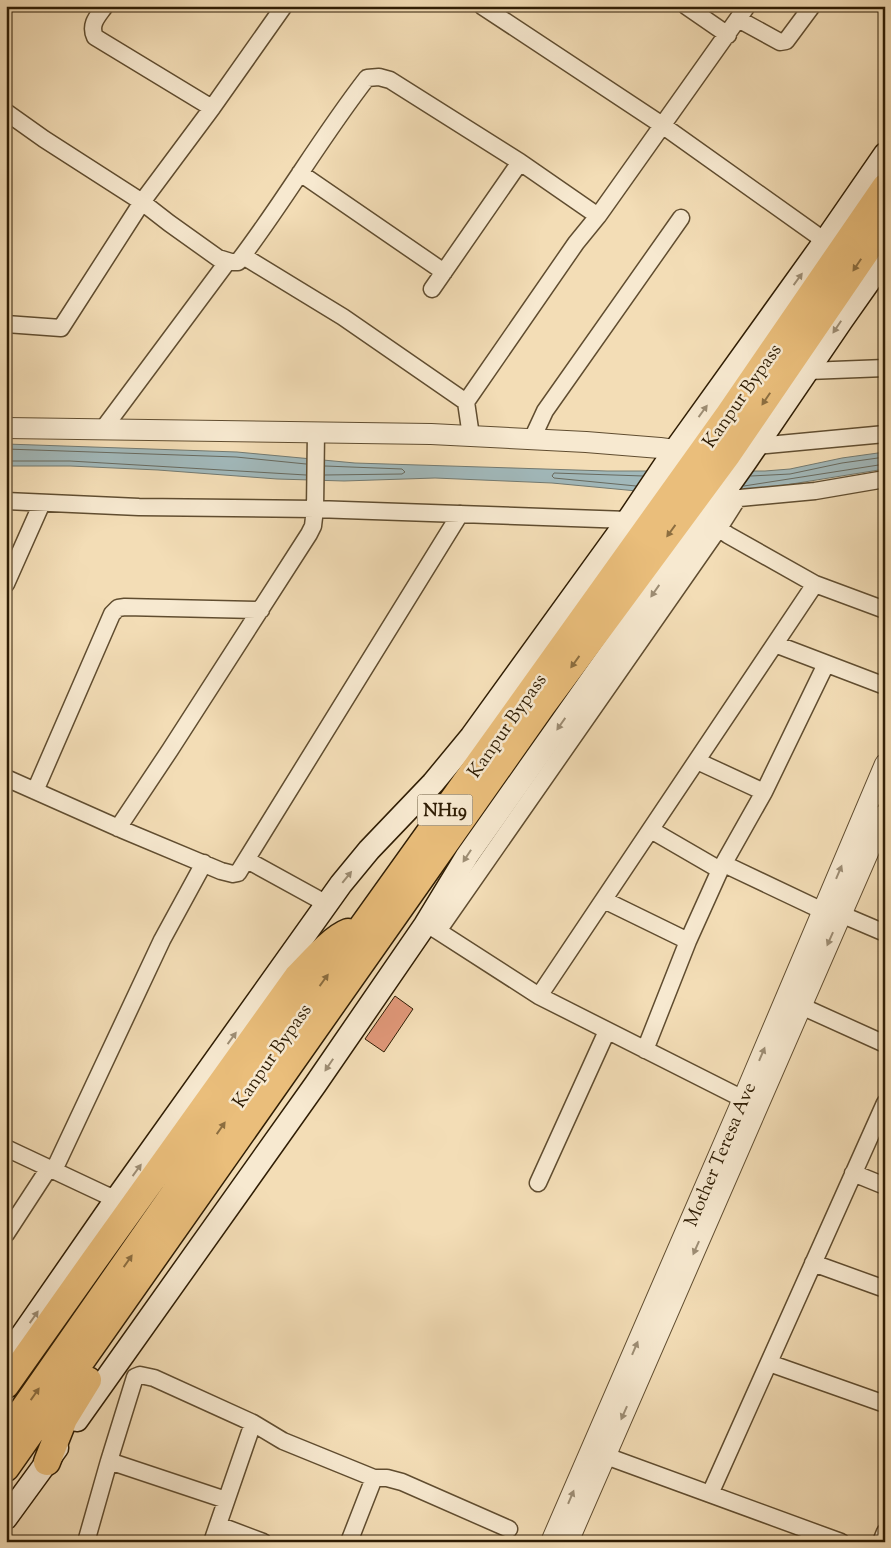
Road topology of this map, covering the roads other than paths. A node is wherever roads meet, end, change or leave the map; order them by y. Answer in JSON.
{"nodes":[{"id":1,"x":105,"y":6,"type":"edge"},
{"id":2,"x":284,"y":6,"type":"edge"},
{"id":3,"x":482,"y":6,"type":"edge"},
{"id":4,"x":686,"y":6,"type":"edge"},
{"id":5,"x":812,"y":6,"type":"edge"},
{"id":6,"x":743,"y":13,"type":"edge"},
{"id":7,"x":728,"y":35,"type":"junction"},
{"id":8,"x":212,"y":108,"type":"junction"},
{"id":9,"x":6,"y":112,"type":"edge"},
{"id":10,"x":662,"y":126,"type":"junction"},
{"id":11,"x":885,"y":154,"type":"edge"},
{"id":12,"x":520,"y":162,"type":"junction"},
{"id":13,"x":300,"y":173,"type":"junction"},
{"id":14,"x":885,"y":187,"type":"edge"},
{"id":15,"x":142,"y":202,"type":"junction"},
{"id":16,"x":598,"y":216,"type":"junction"},
{"id":17,"x":681,"y":218,"type":"dead end"},
{"id":18,"x":885,"y":224,"type":"edge"},
{"id":19,"x":826,"y":241,"type":"junction"},
{"id":20,"x":235,"y":258,"type":"junction"},
{"id":21,"x":885,"y":259,"type":"edge"},
{"id":22,"x":444,"y":272,"type":"junction"},
{"id":23,"x":432,"y":289,"type":"dead end"},
{"id":24,"x":6,"y":324,"type":"edge"},
{"id":25,"x":885,"y":368,"type":"edge"},
{"id":26,"x":808,"y":371,"type":"junction"},
{"id":27,"x":466,"y":402,"type":"junction"},
{"id":28,"x":6,"y":428,"type":"edge"},
{"id":29,"x":103,"y":429,"type":"junction"},
{"id":30,"x":316,"y":432,"type":"junction"},
{"id":31,"x":885,"y":434,"type":"edge"},
{"id":32,"x":471,"y":436,"type":"junction"},
{"id":33,"x":532,"y":440,"type":"junction"},
{"id":34,"x":751,"y":453,"type":"junction"},
{"id":35,"x":671,"y":455,"type":"junction"},
{"id":36,"x":885,"y":479,"type":"edge"},
{"id":37,"x":727,"y":497,"type":"junction"},
{"id":38,"x":6,"y":500,"type":"edge"},
{"id":39,"x":42,"y":503,"type":"junction"},
{"id":40,"x":315,"y":510,"type":"junction"},
{"id":41,"x":460,"y":514,"type":"junction"},
{"id":42,"x":628,"y":520,"type":"junction"},
{"id":43,"x":720,"y":528,"type":"junction"},
{"id":44,"x":6,"y":584,"type":"edge"},
{"id":45,"x":815,"y":584,"type":"junction"},
{"id":46,"x":261,"y":610,"type":"junction"},
{"id":47,"x":885,"y":610,"type":"edge"},
{"id":48,"x":775,"y":644,"type":"junction"},
{"id":49,"x":826,"y":664,"type":"junction"},
{"id":50,"x":885,"y":686,"type":"edge"},
{"id":51,"x":697,"y":761,"type":"junction"},
{"id":52,"x":885,"y":764,"type":"edge"},
{"id":53,"x":6,"y":778,"type":"edge"},
{"id":54,"x":35,"y":791,"type":"junction"},
{"id":55,"x":764,"y":792,"type":"junction"},
{"id":56,"x":885,"y":814,"type":"edge"},
{"id":57,"x":118,"y":828,"type":"junction"},
{"id":58,"x":651,"y":830,"type":"junction"},
{"id":59,"x":247,"y":860,"type":"junction"},
{"id":60,"x":204,"y":863,"type":"junction"},
{"id":61,"x":722,"y":867,"type":"junction"},
{"id":62,"x":604,"y":900,"type":"junction"},
{"id":63,"x":327,"y":904,"type":"junction"},
{"id":64,"x":829,"y":910,"type":"junction"},
{"id":65,"x":363,"y":926,"type":"junction"},
{"id":66,"x":431,"y":928,"type":"junction"},
{"id":67,"x":885,"y":933,"type":"edge"},
{"id":68,"x":688,"y":941,"type":"junction"},
{"id":69,"x":367,"y":953,"type":"junction"},
{"id":70,"x":539,"y":996,"type":"junction"},
{"id":71,"x":801,"y":1006,"type":"junction"},
{"id":72,"x":607,"y":1031,"type":"junction"},
{"id":73,"x":885,"y":1044,"type":"edge"},
{"id":74,"x":646,"y":1050,"type":"junction"},
{"id":75,"x":750,"y":1103,"type":"junction"},
{"id":76,"x":885,"y":1103,"type":"edge"},
{"id":77,"x":6,"y":1148,"type":"edge"},
{"id":78,"x":51,"y":1169,"type":"junction"},
{"id":79,"x":853,"y":1173,"type":"junction"},
{"id":80,"x":538,"y":1183,"type":"dead end"},
{"id":81,"x":885,"y":1186,"type":"edge"},
{"id":82,"x":117,"y":1198,"type":"junction"},
{"id":83,"x":6,"y":1234,"type":"edge"},
{"id":84,"x":813,"y":1263,"type":"junction"},
{"id":85,"x":885,"y":1289,"type":"edge"},
{"id":86,"x":6,"y":1358,"type":"edge"},
{"id":87,"x":768,"y":1363,"type":"junction"},
{"id":88,"x":6,"y":1385,"type":"edge"},
{"id":89,"x":885,"y":1404,"type":"edge"},
{"id":90,"x":253,"y":1423,"type":"junction"},
{"id":91,"x":6,"y":1434,"type":"edge"},
{"id":92,"x":598,"y":1453,"type":"junction"},
{"id":93,"x":109,"y":1461,"type":"junction"},
{"id":94,"x":46,"y":1462,"type":"junction"},
{"id":95,"x":6,"y":1468,"type":"edge"},
{"id":96,"x":374,"y":1478,"type":"junction"},
{"id":97,"x":710,"y":1494,"type":"junction"},
{"id":98,"x":226,"y":1500,"type":"junction"},
{"id":99,"x":6,"y":1518,"type":"edge"},
{"id":100,"x":218,"y":1525,"type":"junction"},
{"id":101,"x":509,"y":1529,"type":"dead end"},
{"id":102,"x":885,"y":1532,"type":"edge"},
{"id":103,"x":86,"y":1542,"type":"edge"},
{"id":104,"x":212,"y":1542,"type":"edge"},
{"id":105,"x":263,"y":1542,"type":"edge"},
{"id":106,"x":349,"y":1542,"type":"edge"},
{"id":107,"x":551,"y":1542,"type":"edge"},
{"id":108,"x":568,"y":1542,"type":"edge"},
{"id":109,"x":841,"y":1542,"type":"edge"},
{"id":110,"x":882,"y":1542,"type":"edge"}],
"edges":[{"from":1,"to":8,"type":"street"},
{"from":2,"to":8,"type":"street"},
{"from":3,"to":10,"type":"street"},
{"from":4,"to":7,"type":"street"},
{"from":5,"to":6,"type":"street"},
{"from":6,"to":7,"type":"street"},
{"from":7,"to":10,"type":"street"},
{"from":8,"to":15,"type":"street"},
{"from":9,"to":15,"type":"street"},
{"from":10,"to":16,"type":"street"},
{"from":10,"to":19,"type":"street"},
{"from":11,"to":19,"type":"main road"},
{"from":12,"to":13,"type":"street"},
{"from":12,"to":16,"type":"street"},
{"from":12,"to":22,"type":"street"},
{"from":13,"to":20,"type":"street"},
{"from":13,"to":22,"type":"street"},
{"from":14,"to":65,"type":"highway","name":"Kanpur Bypass","number":"NH19"},
{"from":15,"to":20,"type":"street"},
{"from":15,"to":24,"type":"street"},
{"from":16,"to":27,"type":"street"},
{"from":17,"to":33,"type":"street"},
{"from":18,"to":69,"type":"highway","name":"Kanpur Bypass","number":"NH19","one_way":true},
{"from":35,"to":19,"type":"main road","one_way":true},
{"from":20,"to":27,"type":"street"},
{"from":20,"to":29,"type":"street"},
{"from":21,"to":26,"type":"main road","one_way":true},
{"from":22,"to":23,"type":"street"},
{"from":25,"to":26,"type":"street"},
{"from":26,"to":34,"type":"main road"},
{"from":27,"to":32,"type":"street"},
{"from":28,"to":29,"type":"street"},
{"from":29,"to":30,"type":"street"},
{"from":30,"to":32,"type":"street"},
{"from":30,"to":40,"type":"street"},
{"from":31,"to":34,"type":"street"},
{"from":32,"to":33,"type":"street"},
{"from":33,"to":35,"type":"street"},
{"from":34,"to":37,"type":"main road"},
{"from":35,"to":42,"type":"main road"},
{"from":36,"to":37,"type":"street"},
{"from":37,"to":43,"type":"street"},
{"from":37,"to":66,"type":"main road","one_way":true},
{"from":38,"to":39,"type":"street"},
{"from":39,"to":40,"type":"street"},
{"from":39,"to":44,"type":"street"},
{"from":40,"to":41,"type":"street"},
{"from":40,"to":46,"type":"street"},
{"from":41,"to":42,"type":"street"},
{"from":41,"to":59,"type":"street"},
{"from":63,"to":42,"type":"main road","one_way":true},
{"from":43,"to":45,"type":"street"},
{"from":43,"to":66,"type":"street"},
{"from":45,"to":47,"type":"street"},
{"from":45,"to":48,"type":"street"},
{"from":46,"to":54,"type":"street"},
{"from":46,"to":57,"type":"street"},
{"from":48,"to":49,"type":"street"},
{"from":48,"to":51,"type":"street"},
{"from":49,"to":50,"type":"street"},
{"from":49,"to":55,"type":"street"},
{"from":51,"to":55,"type":"street"},
{"from":51,"to":58,"type":"street"},
{"from":64,"to":52,"type":"street","name":"Mother Teresa Ave","one_way":true},
{"from":53,"to":54,"type":"street"},
{"from":54,"to":57,"type":"street"},
{"from":55,"to":61,"type":"street"},
{"from":56,"to":64,"type":"street"},
{"from":57,"to":60,"type":"street"},
{"from":58,"to":61,"type":"street"},
{"from":58,"to":62,"type":"street"},
{"from":59,"to":60,"type":"street"},
{"from":59,"to":63,"type":"street"},
{"from":60,"to":78,"type":"street"},
{"from":61,"to":64,"type":"street"},
{"from":61,"to":68,"type":"street"},
{"from":62,"to":68,"type":"street"},
{"from":62,"to":70,"type":"street"},
{"from":82,"to":63,"type":"main road","one_way":true},
{"from":64,"to":67,"type":"street"},
{"from":64,"to":71,"type":"street","one_way":true},
{"from":75,"to":64,"type":"street","name":"Mother Teresa Ave","one_way":true},
{"from":65,"to":88,"type":"highway"},
{"from":91,"to":65,"type":"highway","name":"Kanpur Bypass","number":"NH19","one_way":true},
{"from":66,"to":70,"type":"street"},
{"from":66,"to":94,"type":"main road","one_way":true},
{"from":68,"to":74,"type":"street"},
{"from":69,"to":94,"type":"highway"},
{"from":69,"to":95,"type":"highway","name":"Kanpur Bypass","number":"NH19"},
{"from":70,"to":72,"type":"street"},
{"from":71,"to":73,"type":"street"},
{"from":71,"to":75,"type":"street"},
{"from":72,"to":74,"type":"street"},
{"from":72,"to":80,"type":"street"},
{"from":74,"to":75,"type":"street"},
{"from":75,"to":92,"type":"street"},
{"from":76,"to":79,"type":"street"},
{"from":77,"to":78,"type":"street"},
{"from":78,"to":82,"type":"street"},
{"from":78,"to":83,"type":"street"},
{"from":79,"to":81,"type":"street"},
{"from":79,"to":84,"type":"street"},
{"from":86,"to":82,"type":"main road","one_way":true},
{"from":84,"to":85,"type":"street"},
{"from":84,"to":87,"type":"street"},
{"from":87,"to":89,"type":"street"},
{"from":87,"to":97,"type":"street"},
{"from":90,"to":93,"type":"street"},
{"from":90,"to":96,"type":"street"},
{"from":90,"to":98,"type":"street"},
{"from":92,"to":97,"type":"street"},
{"from":107,"to":92,"type":"street","one_way":true},
{"from":92,"to":108,"type":"street"},
{"from":93,"to":98,"type":"street"},
{"from":93,"to":103,"type":"street"},
{"from":94,"to":99,"type":"main road"},
{"from":96,"to":101,"type":"street"},
{"from":96,"to":106,"type":"street"},
{"from":97,"to":109,"type":"street"},
{"from":98,"to":100,"type":"street"},
{"from":100,"to":104,"type":"street"},
{"from":100,"to":105,"type":"street"},
{"from":102,"to":110,"type":"street"}]}
